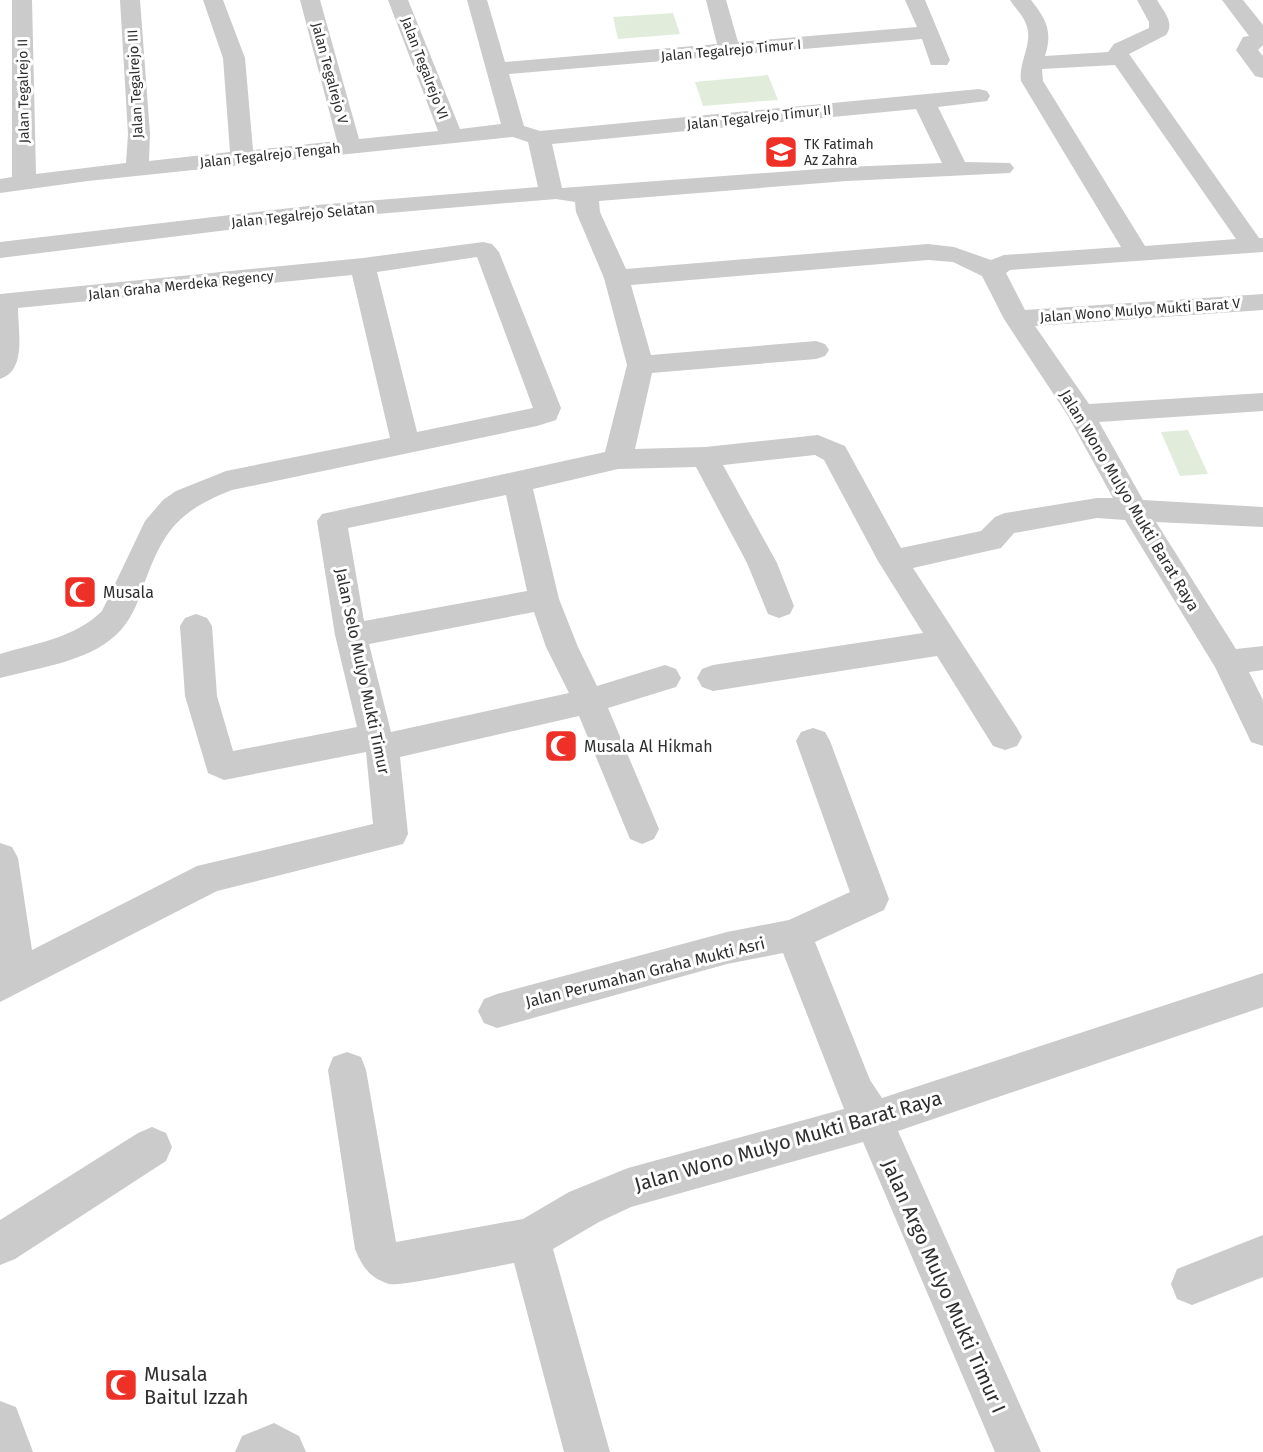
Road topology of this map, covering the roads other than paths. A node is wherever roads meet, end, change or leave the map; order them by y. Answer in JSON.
{"nodes":[{"id":1,"x":21,"y":0,"type":"edge"},
{"id":2,"x":130,"y":0,"type":"edge"},
{"id":3,"x":213,"y":0,"type":"edge"},
{"id":4,"x":310,"y":0,"type":"edge"},
{"id":5,"x":398,"y":0,"type":"edge"},
{"id":6,"x":477,"y":0,"type":"edge"},
{"id":7,"x":485,"y":0,"type":"edge"},
{"id":8,"x":716,"y":0,"type":"edge"},
{"id":9,"x":915,"y":0,"type":"edge"},
{"id":10,"x":1020,"y":0,"type":"edge"},
{"id":11,"x":1147,"y":0,"type":"edge"},
{"id":12,"x":1232,"y":0,"type":"edge"},
{"id":13,"x":930,"y":32,"type":"junction"},
{"id":14,"x":1262,"y":39,"type":"edge"},
{"id":15,"x":729,"y":49,"type":"junction"},
{"id":16,"x":1121,"y":58,"type":"junction"},
{"id":17,"x":939,"y":60,"type":"dead end"},
{"id":18,"x":1033,"y":63,"type":"junction"},
{"id":19,"x":496,"y":69,"type":"junction"},
{"id":20,"x":1263,"y":71,"type":"edge"},
{"id":21,"x":979,"y":96,"type":"dead end"},
{"id":22,"x":924,"y":101,"type":"junction"},
{"id":23,"x":514,"y":130,"type":"junction"},
{"id":24,"x":452,"y":137,"type":"junction"},
{"id":25,"x":539,"y":138,"type":"junction"},
{"id":26,"x":350,"y":147,"type":"junction"},
{"id":27,"x":242,"y":159,"type":"junction"},
{"id":28,"x":1002,"y":168,"type":"dead end"},
{"id":29,"x":137,"y":169,"type":"junction"},
{"id":30,"x":957,"y":169,"type":"junction"},
{"id":31,"x":24,"y":182,"type":"junction"},
{"id":32,"x":0,"y":186,"type":"edge"},
{"id":33,"x":551,"y":193,"type":"junction"},
{"id":34,"x":587,"y":195,"type":"junction"},
{"id":35,"x":1257,"y":245,"type":"edge"},
{"id":36,"x":0,"y":250,"type":"edge"},
{"id":37,"x":1138,"y":255,"type":"junction"},
{"id":38,"x":363,"y":266,"type":"junction"},
{"id":39,"x":992,"y":271,"type":"junction"},
{"id":40,"x":617,"y":278,"type":"junction"},
{"id":41,"x":3,"y":302,"type":"edge"},
{"id":42,"x":1263,"y":302,"type":"edge"},
{"id":43,"x":1017,"y":319,"type":"junction"},
{"id":44,"x":816,"y":350,"type":"dead end"},
{"id":45,"x":640,"y":365,"type":"junction"},
{"id":46,"x":0,"y":369,"type":"edge"},
{"id":47,"x":1263,"y":402,"type":"edge"},
{"id":48,"x":1081,"y":414,"type":"junction"},
{"id":49,"x":406,"y":444,"type":"junction"},
{"id":50,"x":705,"y":457,"type":"junction"},
{"id":51,"x":618,"y":459,"type":"junction"},
{"id":52,"x":517,"y":481,"type":"junction"},
{"id":53,"x":1133,"y":509,"type":"junction"},
{"id":54,"x":1263,"y":516,"type":"edge"},
{"id":55,"x":893,"y":561,"type":"junction"},
{"id":56,"x":544,"y":598,"type":"junction"},
{"id":57,"x":779,"y":606,"type":"dead end"},
{"id":58,"x":196,"y":626,"type":"dead end"},
{"id":59,"x":351,"y":635,"type":"junction"},
{"id":60,"x":946,"y":642,"type":"junction"},
{"id":61,"x":1263,"y":658,"type":"edge"},
{"id":62,"x":1228,"y":662,"type":"junction"},
{"id":63,"x":0,"y":666,"type":"edge"},
{"id":64,"x":665,"y":678,"type":"dead end"},
{"id":65,"x":713,"y":678,"type":"dead end"},
{"id":66,"x":589,"y":700,"type":"junction"},
{"id":67,"x":1263,"y":733,"type":"edge"},
{"id":68,"x":1005,"y":737,"type":"dead end"},
{"id":69,"x":813,"y":741,"type":"dead end"},
{"id":70,"x":379,"y":742,"type":"junction"},
{"id":71,"x":642,"y":829,"type":"dead end"},
{"id":72,"x":0,"y":858,"type":"edge"},
{"id":73,"x":794,"y":935,"type":"junction"},
{"id":74,"x":9,"y":980,"type":"edge"},
{"id":75,"x":1263,"y":990,"type":"edge"},
{"id":76,"x":497,"y":1011,"type":"dead end"},
{"id":77,"x":347,"y":1070,"type":"dead end"},
{"id":78,"x":873,"y":1120,"type":"junction"},
{"id":79,"x":152,"y":1147,"type":"dead end"},
{"id":80,"x":529,"y":1239,"type":"junction"},
{"id":81,"x":0,"y":1244,"type":"edge"},
{"id":82,"x":1263,"y":1256,"type":"edge"},
{"id":83,"x":1192,"y":1284,"type":"dead end"},
{"id":84,"x":0,"y":1423,"type":"edge"},
{"id":85,"x":10,"y":1452,"type":"edge"},
{"id":86,"x":258,"y":1452,"type":"edge"},
{"id":87,"x":283,"y":1452,"type":"edge"},
{"id":88,"x":587,"y":1452,"type":"edge"},
{"id":89,"x":1018,"y":1452,"type":"edge"}],
"edges":[{"from":1,"to":31,"type":"street","name":"Jalan Tegalrejo II"},
{"from":2,"to":29,"type":"street","name":"Jalan Tegalrejo III"},
{"from":3,"to":27,"type":"street"},
{"from":4,"to":26,"type":"street","name":"Jalan Tegalrejo V"},
{"from":5,"to":24,"type":"street","name":"Jalan Tegalrejo VI"},
{"from":6,"to":7,"type":"street"},
{"from":6,"to":19,"type":"street"},
{"from":8,"to":15,"type":"street"},
{"from":9,"to":13,"type":"street"},
{"from":10,"to":18,"type":"street"},
{"from":11,"to":16,"type":"street"},
{"from":12,"to":14,"type":"street"},
{"from":13,"to":15,"type":"street","name":"Jalan Tegalrejo Timur I"},
{"from":13,"to":17,"type":"street"},
{"from":14,"to":20,"type":"street"},
{"from":15,"to":19,"type":"street","name":"Jalan Tegalrejo Timur I"},
{"from":16,"to":18,"type":"street"},
{"from":16,"to":35,"type":"street"},
{"from":18,"to":37,"type":"street"},
{"from":19,"to":23,"type":"street"},
{"from":21,"to":22,"type":"street","name":"Jalan Tegalrejo Timur II"},
{"from":22,"to":25,"type":"street","name":"Jalan Tegalrejo Timur II"},
{"from":22,"to":30,"type":"street"},
{"from":23,"to":24,"type":"street","name":"Jalan Tegalrejo Tengah"},
{"from":23,"to":25,"type":"street","name":"Jalan Tegalrejo Tengah"},
{"from":24,"to":26,"type":"street","name":"Jalan Tegalrejo Tengah"},
{"from":25,"to":33,"type":"street"},
{"from":26,"to":27,"type":"street","name":"Jalan Tegalrejo Tengah"},
{"from":27,"to":29,"type":"street","name":"Jalan Tegalrejo Tengah"},
{"from":28,"to":30,"type":"street"},
{"from":29,"to":31,"type":"street","name":"Jalan Tegalrejo Tengah"},
{"from":30,"to":34,"type":"street"},
{"from":31,"to":32,"type":"street","name":"Jalan Tegalrejo Tengah"},
{"from":33,"to":34,"type":"street"},
{"from":33,"to":36,"type":"street","name":"Jalan Tegalrejo Selatan"},
{"from":34,"to":40,"type":"street"},
{"from":35,"to":37,"type":"street"},
{"from":37,"to":39,"type":"street"},
{"from":38,"to":41,"type":"street","name":"Jalan Graha Merdeka Regency"},
{"from":38,"to":49,"type":"street"},
{"from":38,"to":49,"type":"street","name":"Jalan Graha Merdeka Regency"},
{"from":39,"to":40,"type":"street"},
{"from":39,"to":43,"type":"street","name":"Jalan Wono Mulyo Mukti Barat Raya"},
{"from":40,"to":45,"type":"street"},
{"from":41,"to":46,"type":"street"},
{"from":42,"to":43,"type":"street","name":"Jalan Wono Mulyo Mukti Barat V"},
{"from":43,"to":48,"type":"street","name":"Jalan Wono Mulyo Mukti Barat Raya"},
{"from":44,"to":45,"type":"street"},
{"from":45,"to":51,"type":"street"},
{"from":47,"to":48,"type":"street"},
{"from":48,"to":53,"type":"street","name":"Jalan Wono Mulyo Mukti Barat Raya"},
{"from":49,"to":63,"type":"street","name":"Jalan Graha Merdeka Regency"},
{"from":50,"to":51,"type":"street"},
{"from":50,"to":55,"type":"street"},
{"from":50,"to":57,"type":"street"},
{"from":51,"to":52,"type":"street"},
{"from":52,"to":56,"type":"street"},
{"from":52,"to":59,"type":"street","name":"Jalan Selo Mulyo Mukti Timur"},
{"from":53,"to":54,"type":"street"},
{"from":53,"to":55,"type":"street"},
{"from":53,"to":62,"type":"street","name":"Jalan Wono Mulyo Mukti Barat Raya"},
{"from":55,"to":60,"type":"street"},
{"from":56,"to":59,"type":"street"},
{"from":56,"to":66,"type":"street"},
{"from":58,"to":70,"type":"street"},
{"from":59,"to":70,"type":"street","name":"Jalan Selo Mulyo Mukti Timur"},
{"from":60,"to":65,"type":"street"},
{"from":60,"to":68,"type":"street"},
{"from":61,"to":62,"type":"street"},
{"from":62,"to":67,"type":"street","name":"Jalan Wono Mulyo Mukti Barat Raya"},
{"from":64,"to":66,"type":"street"},
{"from":66,"to":70,"type":"street"},
{"from":66,"to":71,"type":"street"},
{"from":69,"to":73,"type":"street","name":"Jalan Perumahan Graha Mukti Asri"},
{"from":70,"to":74,"type":"street","name":"Jalan Selo Mulyo Mukti Timur"},
{"from":72,"to":74,"type":"street"},
{"from":73,"to":76,"type":"street","name":"Jalan Perumahan Graha Mukti Asri"},
{"from":73,"to":78,"type":"street","name":"Jalan Argo Mulyo Mukti Timur I"},
{"from":75,"to":78,"type":"street","name":"Jalan Wono Mulyo Mukti Barat Raya"},
{"from":77,"to":80,"type":"street","name":"Jalan Wono Mulyo Mukti Barat Raya"},
{"from":78,"to":80,"type":"street","name":"Jalan Wono Mulyo Mukti Barat Raya"},
{"from":78,"to":89,"type":"street","name":"Jalan Argo Mulyo Mukti Timur I"},
{"from":79,"to":81,"type":"street"},
{"from":80,"to":88,"type":"street"},
{"from":82,"to":83,"type":"street"},
{"from":84,"to":85,"type":"street"},
{"from":86,"to":87,"type":"street"}]}
